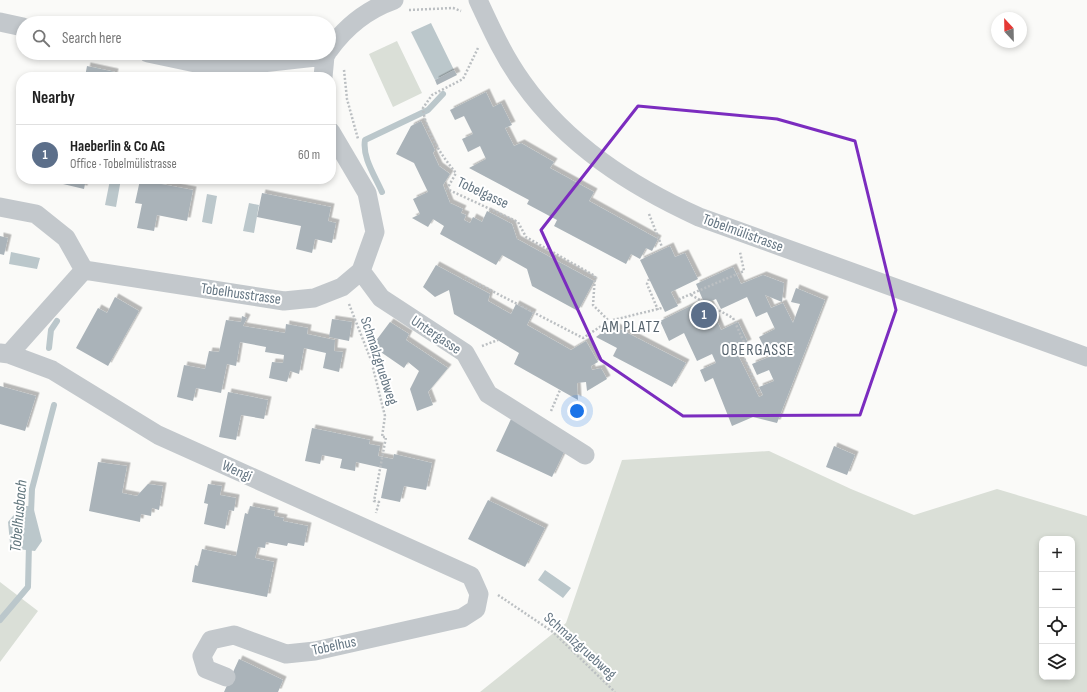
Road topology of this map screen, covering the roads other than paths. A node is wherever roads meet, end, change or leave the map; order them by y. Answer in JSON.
{"nodes":[{"id":1,"x":478,"y":0,"type":"edge"},
{"id":2,"x":400,"y":5,"type":"edge"},
{"id":3,"x":0,"y":22,"type":"edge"},
{"id":4,"x":16,"y":25,"type":"edge"},
{"id":5,"x":336,"y":40,"type":"edge"},
{"id":6,"x":181,"y":60,"type":"edge"},
{"id":7,"x":276,"y":60,"type":"edge"},
{"id":8,"x":326,"y":60,"type":"edge"},
{"id":9,"x":324,"y":72,"type":"edge"},
{"id":10,"x":336,"y":140,"type":"edge"},
{"id":11,"x":0,"y":207,"type":"edge"},
{"id":12,"x":84,"y":270,"type":"junction"},
{"id":13,"x":361,"y":271,"type":"junction"},
{"id":14,"x":4,"y":354,"type":"edge"},
{"id":15,"x":1087,"y":357,"type":"edge"},
{"id":16,"x":585,"y":455,"type":"dead end"},
{"id":17,"x":471,"y":576,"type":"joint"},
{"id":18,"x":226,"y":677,"type":"dead end"}],
"edges":[{"from":1,"to":15,"type":"street","name":"Tobelmülistrasse"},
{"from":2,"to":5,"type":"street"},
{"from":3,"to":4,"type":"street"},
{"from":6,"to":7,"type":"street"},
{"from":8,"to":9,"type":"street"},
{"from":10,"to":13,"type":"street"},
{"from":11,"to":12,"type":"street"},
{"from":12,"to":13,"type":"street","name":"Tobelhusstrasse"},
{"from":12,"to":14,"type":"street"},
{"from":13,"to":16,"type":"street","name":"Untergasse"},
{"from":14,"to":17,"type":"street","name":"Wengi"},
{"from":17,"to":18,"type":"street","name":"Tobelhus"}]}
